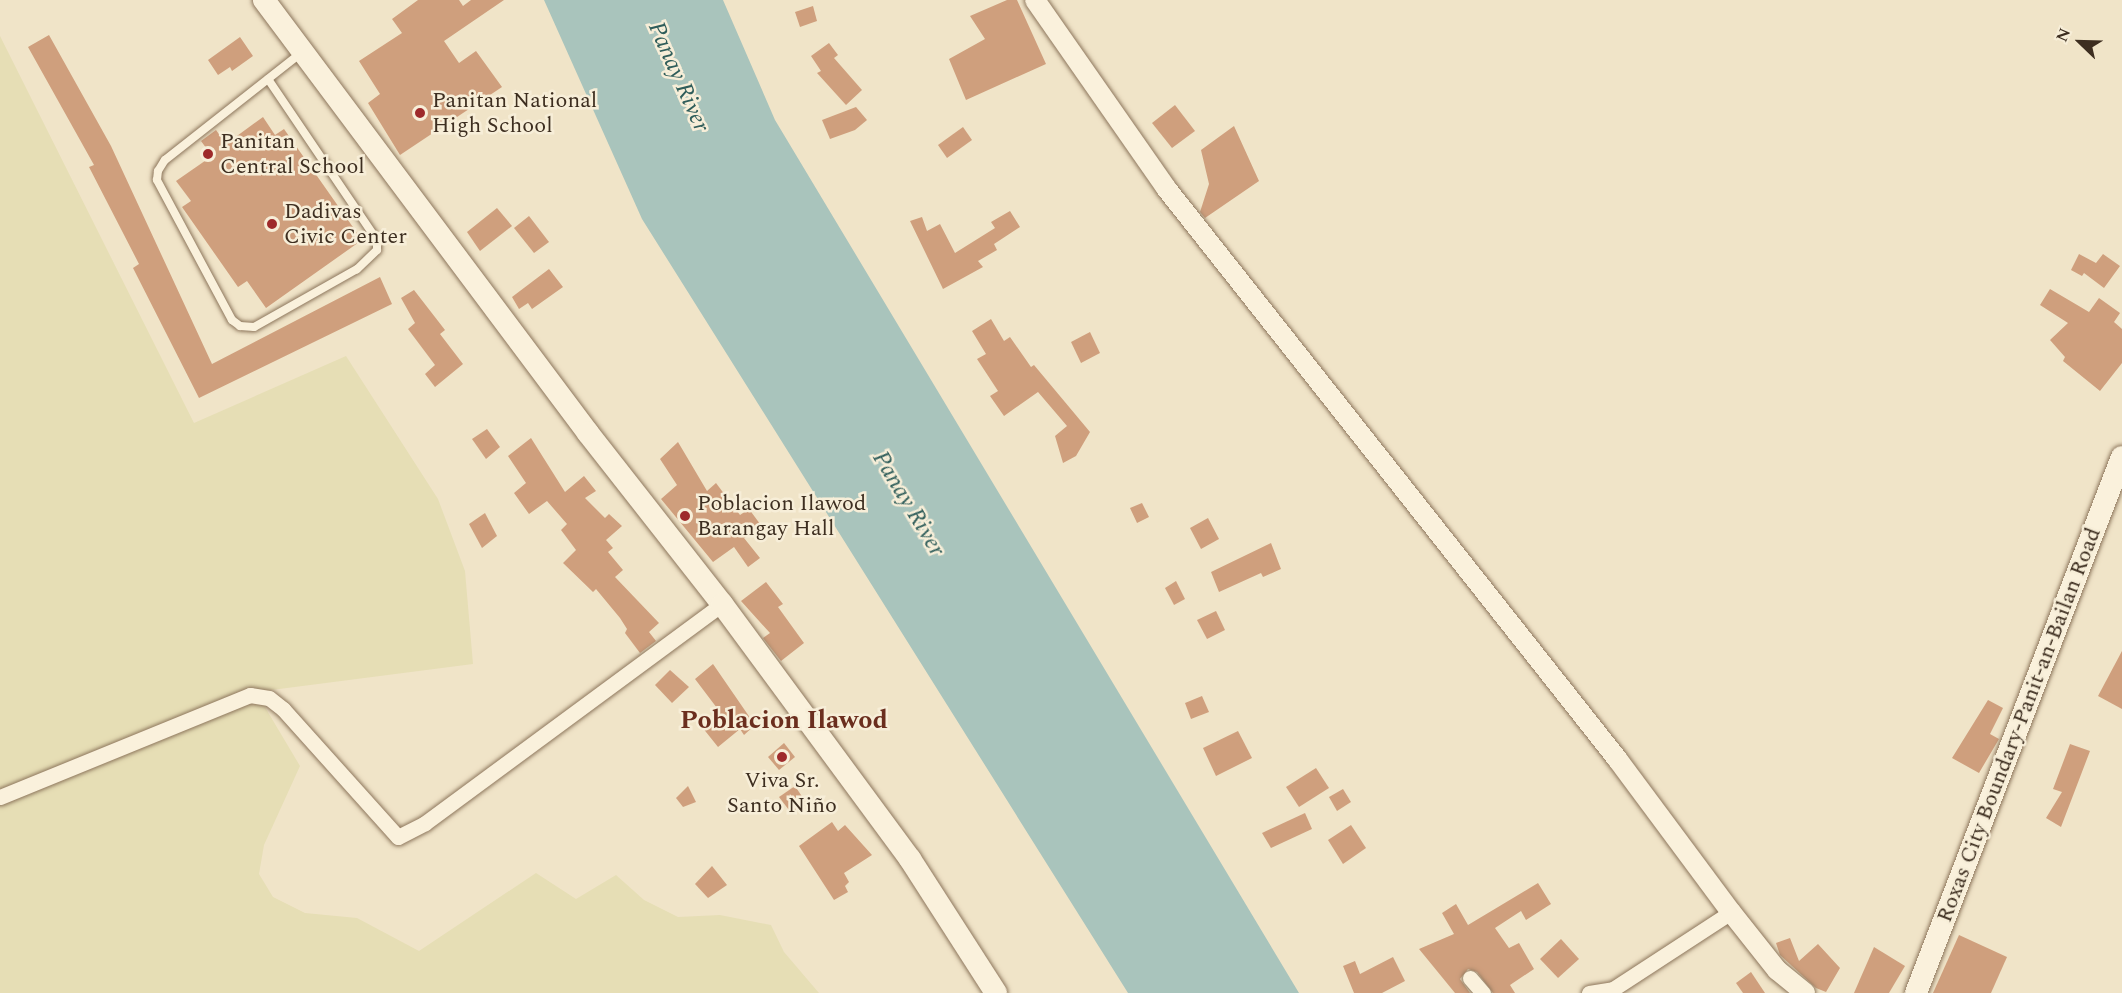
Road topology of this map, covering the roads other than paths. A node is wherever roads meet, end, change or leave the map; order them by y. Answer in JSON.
{"nodes":[{"id":1,"x":264,"y":0,"type":"edge"},
{"id":2,"x":1035,"y":0,"type":"edge"},
{"id":3,"x":303,"y":52,"type":"junction"},
{"id":4,"x":268,"y":79,"type":"junction"},
{"id":5,"x":2122,"y":457,"type":"edge"},
{"id":6,"x":722,"y":604,"type":"junction"},
{"id":7,"x":0,"y":797,"type":"edge"},
{"id":8,"x":1731,"y":912,"type":"junction"},
{"id":9,"x":1470,"y":978,"type":"dead end"},
{"id":10,"x":996,"y":993,"type":"edge"},
{"id":11,"x":1483,"y":993,"type":"edge"},
{"id":12,"x":1589,"y":993,"type":"edge"},
{"id":13,"x":1805,"y":993,"type":"edge"},
{"id":14,"x":1916,"y":993,"type":"edge"}],
"edges":[{"from":1,"to":3,"type":"main road"},
{"from":2,"to":8,"type":"street"},
{"from":3,"to":4,"type":"lane"},
{"from":3,"to":6,"type":"main road"},
{"from":4,"to":4,"type":"lane"},
{"from":5,"to":14,"type":"main road","name":"Roxas City Boundary-Panit-an-Bailan Road"},
{"from":6,"to":7,"type":"street"},
{"from":6,"to":10,"type":"main road"},
{"from":8,"to":12,"type":"street"},
{"from":8,"to":13,"type":"street"},
{"from":9,"to":11,"type":"street"}]}
